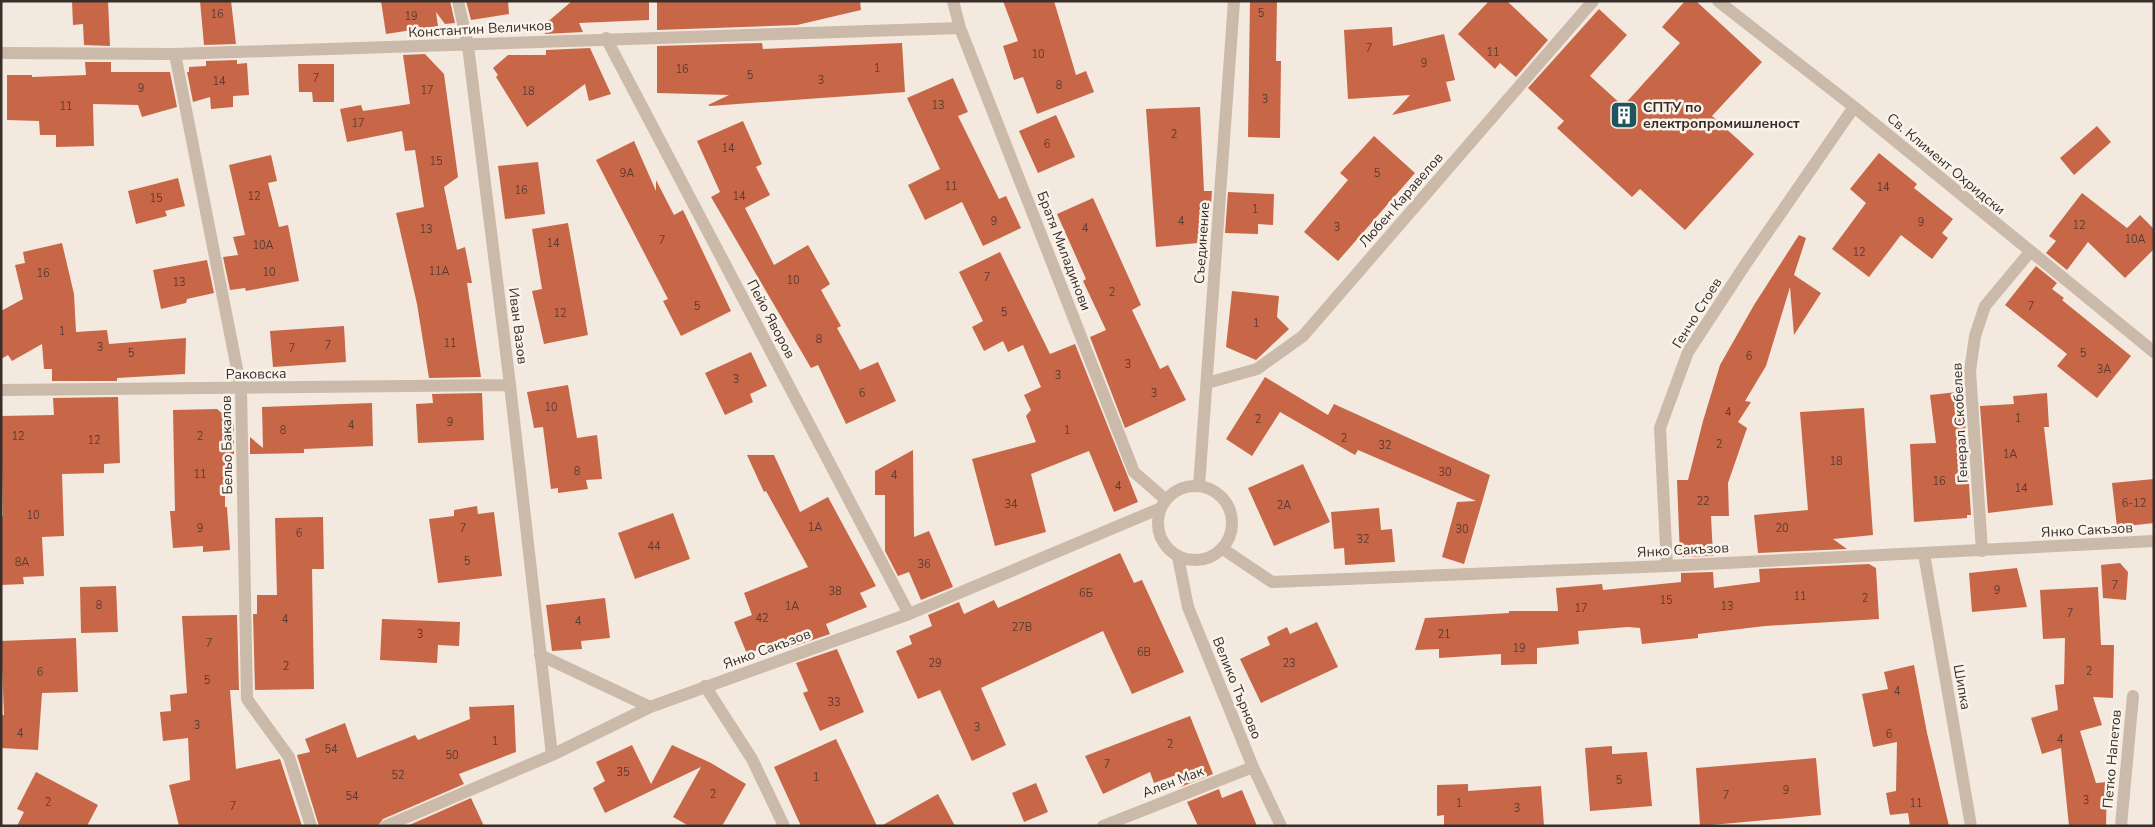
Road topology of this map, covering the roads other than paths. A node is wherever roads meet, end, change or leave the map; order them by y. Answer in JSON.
{"nodes":[{"id":1,"x":458,"y":1,"type":"edge"},
{"id":2,"x":953,"y":1,"type":"edge"},
{"id":3,"x":1234,"y":1,"type":"edge"},
{"id":4,"x":1593,"y":1,"type":"edge"},
{"id":5,"x":1718,"y":1,"type":"edge"},
{"id":6,"x":960,"y":28,"type":"junction"},
{"id":7,"x":606,"y":38,"type":"junction"},
{"id":8,"x":468,"y":46,"type":"junction"},
{"id":9,"x":1,"y":52,"type":"edge"},
{"id":10,"x":175,"y":54,"type":"junction"},
{"id":11,"x":1854,"y":107,"type":"junction"},
{"id":12,"x":2030,"y":252,"type":"junction"},
{"id":13,"x":2154,"y":352,"type":"edge"},
{"id":14,"x":1207,"y":383,"type":"junction"},
{"id":15,"x":510,"y":385,"type":"junction"},
{"id":16,"x":241,"y":389,"type":"junction"},
{"id":17,"x":1,"y":390,"type":"edge"},
{"id":18,"x":1198,"y":486,"type":"junction"},
{"id":19,"x":1163,"y":504,"type":"junction"},
{"id":20,"x":2154,"y":541,"type":"edge"},
{"id":21,"x":1223,"y":549,"type":"junction"},
{"id":22,"x":1982,"y":551,"type":"junction"},
{"id":23,"x":1924,"y":554,"type":"junction"},
{"id":24,"x":1178,"y":557,"type":"junction"},
{"id":25,"x":1667,"y":566,"type":"junction"},
{"id":26,"x":909,"y":614,"type":"junction"},
{"id":27,"x":540,"y":655,"type":"junction"},
{"id":28,"x":705,"y":686,"type":"junction"},
{"id":29,"x":2133,"y":696,"type":"dead end"},
{"id":30,"x":650,"y":707,"type":"junction"},
{"id":31,"x":552,"y":755,"type":"junction"},
{"id":32,"x":1254,"y":767,"type":"junction"},
{"id":33,"x":311,"y":826,"type":"edge"},
{"id":34,"x":386,"y":826,"type":"edge"},
{"id":35,"x":784,"y":826,"type":"edge"},
{"id":36,"x":1103,"y":826,"type":"edge"},
{"id":37,"x":1281,"y":826,"type":"edge"},
{"id":38,"x":1971,"y":826,"type":"edge"},
{"id":39,"x":2121,"y":826,"type":"edge"}],
"edges":[{"from":1,"to":8,"type":"street","name":"Иван Вазов"},
{"from":2,"to":6,"type":"street","name":"Братя Миладинови"},
{"from":3,"to":14,"type":"street","name":"Съединение"},
{"from":4,"to":14,"type":"street","name":"Любен Каравелов"},
{"from":5,"to":11,"type":"street","name":"Св. Климент Охридски"},
{"from":6,"to":7,"type":"street","name":"Константин Величков"},
{"from":6,"to":19,"type":"street","name":"Братя Миладинови"},
{"from":7,"to":8,"type":"street","name":"Константин Величков"},
{"from":7,"to":26,"type":"street","name":"Пейо Яворов"},
{"from":8,"to":10,"type":"street","name":"Константин Величков"},
{"from":8,"to":15,"type":"street","name":"Иван Вазов"},
{"from":9,"to":10,"type":"street","name":"Константин Величков"},
{"from":10,"to":16,"type":"street","name":"Бельо Бакалов"},
{"from":11,"to":12,"type":"street","name":"Св. Климент Охридски"},
{"from":11,"to":25,"type":"street","name":"Генчо Стоев"},
{"from":12,"to":13,"type":"street","name":"Св. Климент Охридски"},
{"from":12,"to":22,"type":"street","name":"Генерал Скобелев"},
{"from":14,"to":18,"type":"street","name":"Съединение"},
{"from":15,"to":16,"type":"street","name":"Раковска"},
{"from":15,"to":27,"type":"street","name":"Иван Вазов"},
{"from":16,"to":17,"type":"street","name":"Раковска"},
{"from":16,"to":33,"type":"street","name":"Бельо Бакалов"},
{"from":18,"to":19,"type":"street"},
{"from":18,"to":21,"type":"street"},
{"from":19,"to":24,"type":"street"},
{"from":19,"to":26,"type":"street","name":"Янко Сакъзов"},
{"from":20,"to":22,"type":"street","name":"Янко Сакъзов"},
{"from":21,"to":24,"type":"street"},
{"from":21,"to":25,"type":"street","name":"Янко Сакъзов"},
{"from":22,"to":23,"type":"street","name":"Янко Сакъзов"},
{"from":23,"to":25,"type":"street","name":"Янко Сакъзов"},
{"from":23,"to":38,"type":"street","name":"Шипка"},
{"from":24,"to":32,"type":"street","name":"Велико Търново"},
{"from":26,"to":28,"type":"street","name":"Янко Сакъзов"},
{"from":27,"to":30,"type":"street"},
{"from":27,"to":31,"type":"street","name":"Иван Вазов"},
{"from":28,"to":30,"type":"street","name":"Янко Сакъзов"},
{"from":28,"to":35,"type":"street"},
{"from":29,"to":39,"type":"street","name":"Петко Напетов"},
{"from":30,"to":31,"type":"street","name":"Янко Сакъзов"},
{"from":31,"to":34,"type":"street","name":"Янко Сакъзов"},
{"from":32,"to":36,"type":"street","name":"Ален Мак"},
{"from":32,"to":37,"type":"street","name":"Велико Търново"}]}
